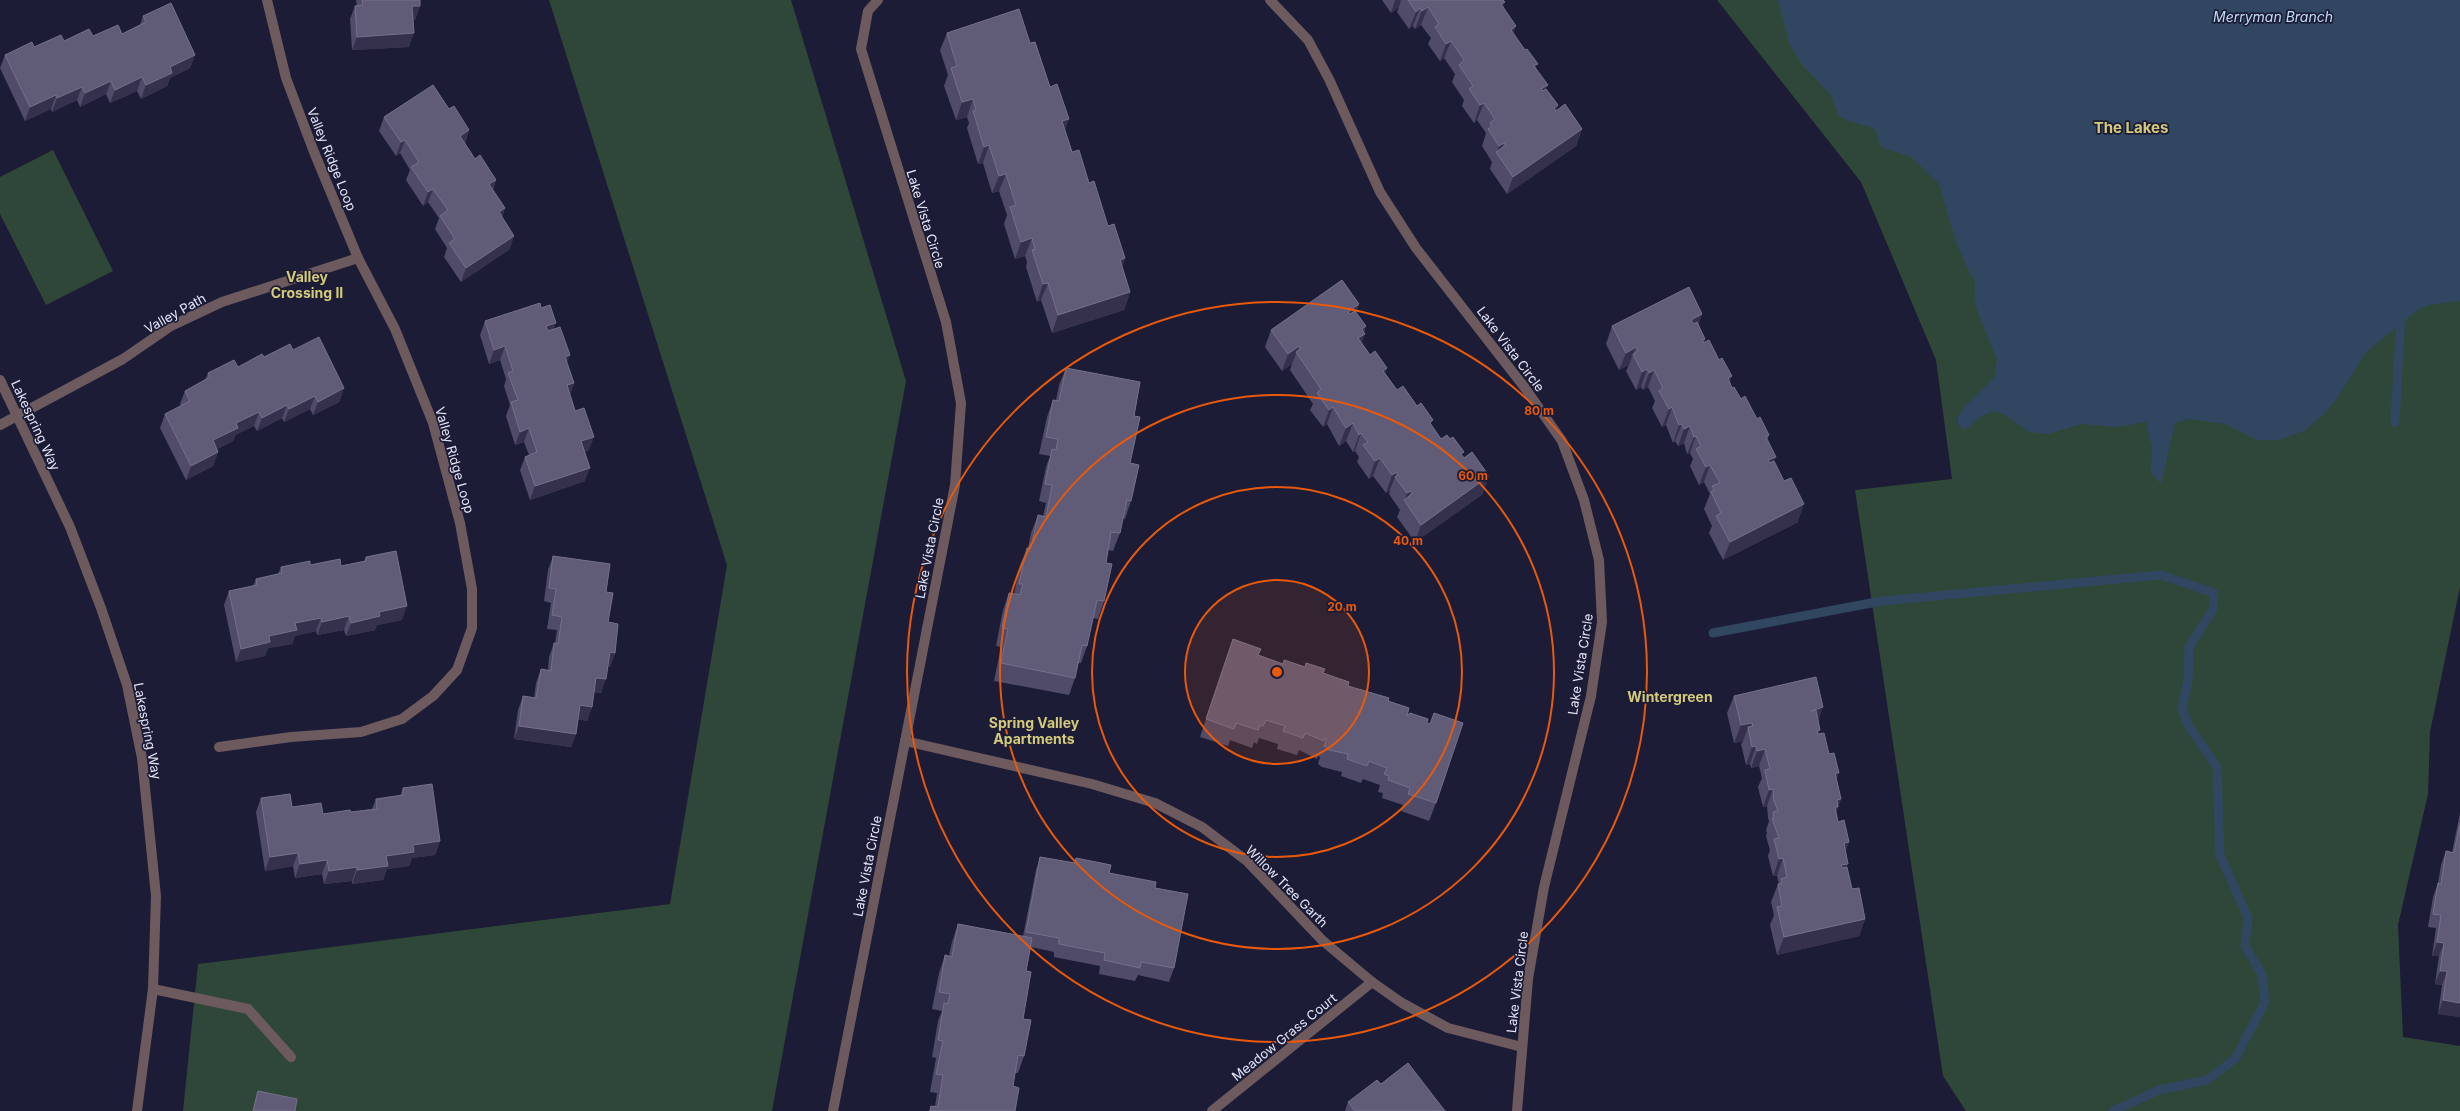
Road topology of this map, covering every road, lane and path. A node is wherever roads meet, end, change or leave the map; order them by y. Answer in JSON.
{"nodes":[{"id":1,"x":267,"y":0,"type":"edge"},
{"id":2,"x":878,"y":0,"type":"edge"},
{"id":3,"x":1270,"y":0,"type":"edge"},
{"id":4,"x":358,"y":258,"type":"junction"},
{"id":5,"x":0,"y":380,"type":"edge"},
{"id":6,"x":17,"y":417,"type":"junction"},
{"id":7,"x":0,"y":425,"type":"edge"},
{"id":8,"x":905,"y":741,"type":"junction"},
{"id":9,"x":219,"y":747,"type":"dead end"},
{"id":10,"x":1372,"y":982,"type":"junction"},
{"id":11,"x":153,"y":989,"type":"junction"},
{"id":12,"x":1522,"y":1047,"type":"junction"},
{"id":13,"x":291,"y":1057,"type":"dead end"},
{"id":14,"x":137,"y":1111,"type":"edge"},
{"id":15,"x":833,"y":1111,"type":"edge"},
{"id":16,"x":1212,"y":1111,"type":"edge"},
{"id":17,"x":1517,"y":1111,"type":"edge"}],
"edges":[{"from":1,"to":4,"type":"street","name":"Valley Ridge Loop"},
{"from":2,"to":8,"type":"street","name":"Lake Vista Circle"},
{"from":3,"to":12,"type":"street","name":"Lake Vista Circle"},
{"from":4,"to":6,"type":"street","name":"Valley Path"},
{"from":4,"to":9,"type":"street","name":"Valley Ridge Loop"},
{"from":5,"to":6,"type":"street","name":"Lakespring Way"},
{"from":6,"to":7,"type":"street","name":"Valley Path"},
{"from":6,"to":11,"type":"street","name":"Lakespring Way"},
{"from":8,"to":10,"type":"street","name":"Willow Tree Garth"},
{"from":8,"to":15,"type":"street","name":"Lake Vista Circle"},
{"from":10,"to":12,"type":"street","name":"Willow Tree Garth"},
{"from":10,"to":16,"type":"street","name":"Meadow Grass Court"},
{"from":11,"to":13,"type":"street"},
{"from":11,"to":14,"type":"street","name":"Lakespring Way"},
{"from":12,"to":17,"type":"street","name":"Lake Vista Circle"}]}
